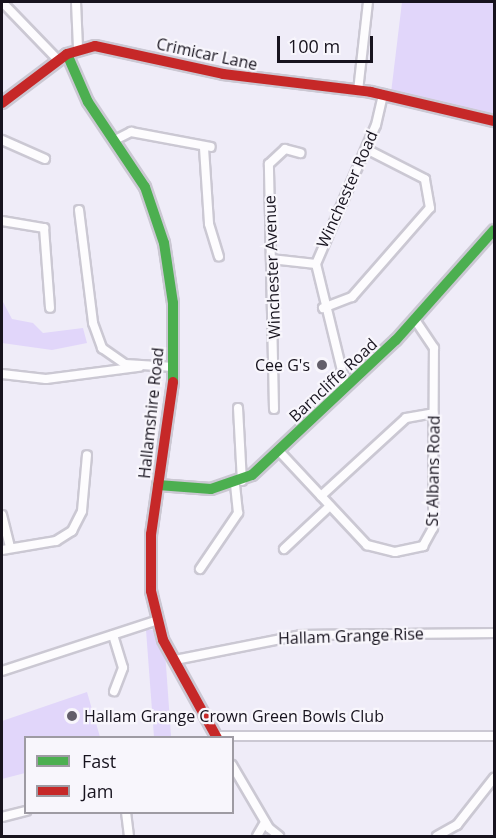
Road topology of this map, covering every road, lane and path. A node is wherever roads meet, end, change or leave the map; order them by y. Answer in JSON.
{"nodes":[{"id":1,"x":2,"y":2,"type":"edge"},
{"id":2,"x":76,"y":2,"type":"edge"},
{"id":3,"x":368,"y":2,"type":"edge"},
{"id":4,"x":78,"y":48,"type":"junction"},
{"id":5,"x":62,"y":57,"type":"junction"},
{"id":6,"x":358,"y":90,"type":"junction"},
{"id":7,"x":383,"y":94,"type":"junction"},
{"id":8,"x":2,"y":104,"type":"edge"},
{"id":9,"x":495,"y":121,"type":"edge"},
{"id":10,"x":117,"y":139,"type":"junction"},
{"id":11,"x":2,"y":140,"type":"edge"},
{"id":12,"x":366,"y":148,"type":"junction"},
{"id":13,"x":300,"y":153,"type":"dead end"},
{"id":14,"x":45,"y":159,"type":"dead end"},
{"id":15,"x":79,"y":210,"type":"dead end"},
{"id":16,"x":2,"y":221,"type":"edge"},
{"id":17,"x":493,"y":233,"type":"edge"},
{"id":18,"x":219,"y":256,"type":"dead end"},
{"id":19,"x":271,"y":259,"type":"junction"},
{"id":20,"x":315,"y":264,"type":"junction"},
{"id":21,"x":50,"y":308,"type":"dead end"},
{"id":22,"x":323,"y":308,"type":"junction"},
{"id":23,"x":415,"y":320,"type":"junction"},
{"id":24,"x":125,"y":364,"type":"junction"},
{"id":25,"x":139,"y":367,"type":"junction"},
{"id":26,"x":174,"y":367,"type":"junction"},
{"id":27,"x":120,"y":372,"type":"junction"},
{"id":28,"x":2,"y":374,"type":"edge"},
{"id":29,"x":346,"y":387,"type":"junction"},
{"id":30,"x":238,"y":408,"type":"dead end"},
{"id":31,"x":274,"y":409,"type":"dead end"},
{"id":32,"x":434,"y":413,"type":"junction"},
{"id":33,"x":279,"y":451,"type":"junction"},
{"id":34,"x":87,"y":455,"type":"dead end"},
{"id":35,"x":238,"y":482,"type":"junction"},
{"id":36,"x":158,"y":485,"type":"junction"},
{"id":37,"x":321,"y":496,"type":"junction"},
{"id":38,"x":330,"y":506,"type":"junction"},
{"id":39,"x":2,"y":515,"type":"edge"},
{"id":40,"x":6,"y":548,"type":"edge"},
{"id":41,"x":284,"y":549,"type":"dead end"},
{"id":42,"x":200,"y":568,"type":"dead end"},
{"id":43,"x":155,"y":621,"type":"junction"},
{"id":44,"x":495,"y":633,"type":"edge"},
{"id":45,"x":113,"y":635,"type":"junction"},
{"id":46,"x":175,"y":660,"type":"junction"},
{"id":47,"x":2,"y":670,"type":"edge"},
{"id":48,"x":114,"y":691,"type":"dead end"},
{"id":49,"x":215,"y":736,"type":"edge"},
{"id":50,"x":495,"y":736,"type":"edge"},
{"id":51,"x":234,"y":737,"type":"edge"},
{"id":52,"x":234,"y":768,"type":"edge"},
{"id":53,"x":495,"y":778,"type":"edge"},
{"id":54,"x":24,"y":812,"type":"edge"},
{"id":55,"x":126,"y":814,"type":"edge"},
{"id":56,"x":2,"y":817,"type":"edge"},
{"id":57,"x":265,"y":822,"type":"junction"},
{"id":58,"x":129,"y":837,"type":"edge"},
{"id":59,"x":256,"y":837,"type":"edge"},
{"id":60,"x":279,"y":837,"type":"edge"},
{"id":61,"x":437,"y":837,"type":"edge"}],
"edges":[{"from":1,"to":5,"type":"street"},
{"from":2,"to":4,"type":"street"},
{"from":3,"to":6,"type":"street"},
{"from":4,"to":5,"type":"street","name":"Crimicar Lane"},
{"from":4,"to":6,"type":"street","name":"Crimicar Lane"},
{"from":5,"to":8,"type":"street","name":"Crimicar Lane"},
{"from":5,"to":10,"type":"street","name":"Hallamshire Road"},
{"from":6,"to":7,"type":"street","name":"Crimicar Lane"},
{"from":7,"to":9,"type":"street","name":"Crimicar Lane"},
{"from":7,"to":12,"type":"street","name":"Winchester Road"},
{"from":10,"to":18,"type":"street"},
{"from":10,"to":26,"type":"street","name":"Hallamshire Road"},
{"from":11,"to":14,"type":"street"},
{"from":12,"to":20,"type":"street","name":"Winchester Road"},
{"from":12,"to":22,"type":"street"},
{"from":13,"to":19,"type":"street","name":"Winchester Avenue"},
{"from":15,"to":24,"type":"street"},
{"from":16,"to":21,"type":"street"},
{"from":17,"to":23,"type":"street","name":"Barncliffe Road"},
{"from":19,"to":20,"type":"street"},
{"from":19,"to":31,"type":"street","name":"Winchester Avenue"},
{"from":20,"to":22,"type":"street","name":"Winchester Road"},
{"from":22,"to":29,"type":"street","name":"Winchester Road"},
{"from":23,"to":29,"type":"street","name":"Barncliffe Road"},
{"from":23,"to":32,"type":"street","name":"St Albans Road"},
{"from":24,"to":25,"type":"street"},
{"from":24,"to":27,"type":"street"},
{"from":25,"to":26,"type":"street"},
{"from":25,"to":27,"type":"street"},
{"from":26,"to":36,"type":"street","name":"Hallamshire Road"},
{"from":27,"to":28,"type":"street"},
{"from":29,"to":33,"type":"street","name":"Barncliffe Road"},
{"from":30,"to":35,"type":"street"},
{"from":32,"to":37,"type":"street"},
{"from":32,"to":38,"type":"street","name":"St Albans Road"},
{"from":33,"to":35,"type":"street","name":"Barncliffe Road"},
{"from":33,"to":37,"type":"street","name":"St Albans Road"},
{"from":34,"to":40,"type":"street"},
{"from":35,"to":36,"type":"street","name":"Barncliffe Road"},
{"from":35,"to":42,"type":"street"},
{"from":36,"to":43,"type":"street","name":"Hallamshire Road"},
{"from":37,"to":38,"type":"street","name":"St Albans Road"},
{"from":38,"to":41,"type":"street"},
{"from":39,"to":40,"type":"street"},
{"from":43,"to":45,"type":"street"},
{"from":43,"to":46,"type":"street"},
{"from":44,"to":46,"type":"street","name":"Hallam Grange Rise"},
{"from":45,"to":47,"type":"street"},
{"from":45,"to":48,"type":"street"},
{"from":46,"to":49,"type":"street"},
{"from":50,"to":51,"type":"street"},
{"from":52,"to":57,"type":"street"},
{"from":53,"to":61,"type":"street"},
{"from":54,"to":56,"type":"street"},
{"from":55,"to":58,"type":"street"},
{"from":57,"to":59,"type":"street"},
{"from":57,"to":60,"type":"street"}]}
